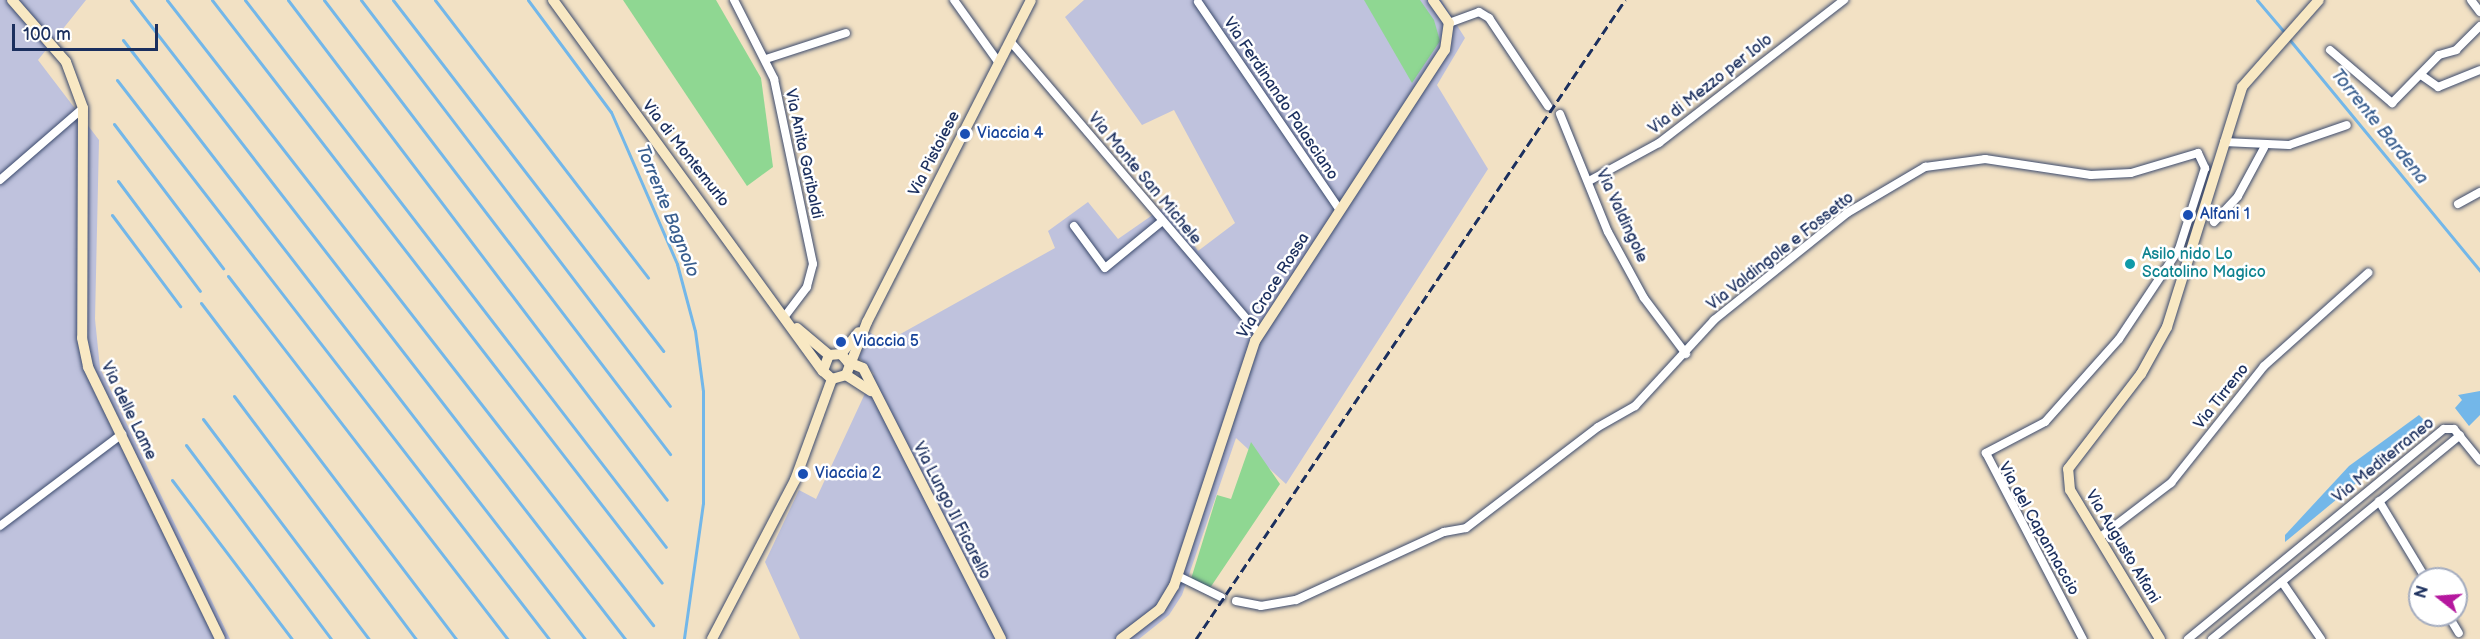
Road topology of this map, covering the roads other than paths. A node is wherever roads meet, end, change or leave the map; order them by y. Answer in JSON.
{"nodes":[{"id":1,"x":12,"y":0,"type":"edge"},
{"id":2,"x":553,"y":0,"type":"edge"},
{"id":3,"x":734,"y":0,"type":"edge"},
{"id":4,"x":954,"y":0,"type":"edge"},
{"id":5,"x":1031,"y":0,"type":"edge"},
{"id":6,"x":1433,"y":0,"type":"edge"},
{"id":7,"x":1844,"y":0,"type":"edge"},
{"id":8,"x":2319,"y":0,"type":"edge"},
{"id":9,"x":2471,"y":0,"type":"edge"},
{"id":10,"x":1198,"y":2,"type":"dead end"},
{"id":11,"x":2480,"y":12,"type":"edge"},
{"id":12,"x":1449,"y":23,"type":"junction"},
{"id":13,"x":2480,"y":26,"type":"edge"},
{"id":14,"x":846,"y":33,"type":"dead end"},
{"id":15,"x":1010,"y":41,"type":"junction"},
{"id":16,"x":2330,"y":50,"type":"dead end"},
{"id":17,"x":765,"y":59,"type":"junction"},
{"id":18,"x":999,"y":63,"type":"junction"},
{"id":19,"x":2480,"y":70,"type":"edge"},
{"id":20,"x":2421,"y":75,"type":"junction"},
{"id":21,"x":1548,"y":106,"type":"dead end"},
{"id":22,"x":83,"y":108,"type":"junction"},
{"id":23,"x":1560,"y":114,"type":"dead end"},
{"id":24,"x":2347,"y":125,"type":"dead end"},
{"id":25,"x":2224,"y":142,"type":"junction"},
{"id":26,"x":2264,"y":148,"type":"junction"},
{"id":27,"x":2204,"y":155,"type":"joint"},
{"id":28,"x":0,"y":180,"type":"edge"},
{"id":29,"x":1588,"y":181,"type":"junction"},
{"id":30,"x":2480,"y":192,"type":"edge"},
{"id":31,"x":2458,"y":204,"type":"dead end"},
{"id":32,"x":1340,"y":210,"type":"junction"},
{"id":33,"x":1161,"y":222,"type":"junction"},
{"id":34,"x":2214,"y":222,"type":"dead end"},
{"id":35,"x":1074,"y":226,"type":"dead end"},
{"id":36,"x":2368,"y":273,"type":"dead end"},
{"id":37,"x":786,"y":315,"type":"junction"},
{"id":38,"x":795,"y":327,"type":"junction"},
{"id":39,"x":1259,"y":333,"type":"junction"},
{"id":40,"x":1686,"y":354,"type":"junction"},
{"id":41,"x":829,"y":355,"type":"junction"},
{"id":42,"x":845,"y":358,"type":"junction"},
{"id":43,"x":823,"y":372,"type":"junction"},
{"id":44,"x":846,"y":375,"type":"junction"},
{"id":45,"x":832,"y":379,"type":"junction"},
{"id":46,"x":876,"y":395,"type":"junction"},
{"id":47,"x":122,"y":434,"type":"junction"},
{"id":48,"x":2460,"y":435,"type":"junction"},
{"id":49,"x":2480,"y":461,"type":"edge"},
{"id":50,"x":2379,"y":501,"type":"junction"},
{"id":51,"x":0,"y":526,"type":"edge"},
{"id":52,"x":2099,"y":538,"type":"junction"},
{"id":53,"x":2420,"y":567,"type":"edge"},
{"id":54,"x":1178,"y":576,"type":"junction"},
{"id":55,"x":2282,"y":582,"type":"junction"},
{"id":56,"x":1221,"y":597,"type":"dead end"},
{"id":57,"x":1236,"y":601,"type":"dead end"},
{"id":58,"x":2455,"y":627,"type":"edge"},
{"id":59,"x":2459,"y":633,"type":"dead end"},
{"id":60,"x":220,"y":639,"type":"edge"},
{"id":61,"x":712,"y":639,"type":"edge"},
{"id":62,"x":1001,"y":639,"type":"edge"},
{"id":63,"x":1121,"y":639,"type":"edge"},
{"id":64,"x":2083,"y":639,"type":"edge"},
{"id":65,"x":2160,"y":639,"type":"edge"},
{"id":66,"x":2188,"y":639,"type":"edge"},
{"id":67,"x":2212,"y":639,"type":"edge"},
{"id":68,"x":2321,"y":639,"type":"edge"}],
"edges":[{"from":1,"to":22,"type":"street"},
{"from":2,"to":37,"type":"street","name":"Via di Montemurlo"},
{"from":3,"to":17,"type":"street","name":"Via Anita Garibaldi"},
{"from":4,"to":18,"type":"street"},
{"from":5,"to":15,"type":"street","name":"Via Pistoiese"},
{"from":6,"to":12,"type":"street"},
{"from":7,"to":29,"type":"street","name":"Via di Mezzo per Iolo"},
{"from":8,"to":25,"type":"street","name":"Via Augusto Alfani"},
{"from":9,"to":11,"type":"street"},
{"from":10,"to":32,"type":"street","name":"Via Ferdinando Palasciano"},
{"from":12,"to":21,"type":"street"},
{"from":12,"to":32,"type":"street","name":"Via Croce Rossa"},
{"from":13,"to":20,"type":"street"},
{"from":14,"to":17,"type":"street"},
{"from":15,"to":18,"type":"street","name":"Via Pistoiese"},
{"from":15,"to":33,"type":"street","name":"Via Monte San Michele"},
{"from":16,"to":20,"type":"street"},
{"from":17,"to":37,"type":"street","name":"Via Anita Garibaldi"},
{"from":18,"to":42,"type":"street","name":"Via Pistoiese"},
{"from":19,"to":20,"type":"street"},
{"from":22,"to":28,"type":"street"},
{"from":22,"to":47,"type":"street","name":"Via delle Lame"},
{"from":23,"to":29,"type":"street","name":"Via Valdingole"},
{"from":24,"to":26,"type":"street"},
{"from":25,"to":26,"type":"street"},
{"from":25,"to":52,"type":"street","name":"Via Augusto Alfani"},
{"from":26,"to":34,"type":"street"},
{"from":27,"to":40,"type":"street","name":"Via Valdingole e Fossetto"},
{"from":27,"to":64,"type":"street","name":"Via del Capannaccio"},
{"from":29,"to":40,"type":"street","name":"Via Valdingole"},
{"from":30,"to":31,"type":"street"},
{"from":32,"to":39,"type":"street","name":"Via Croce Rossa"},
{"from":33,"to":35,"type":"street"},
{"from":33,"to":39,"type":"street","name":"Via Monte San Michele"},
{"from":36,"to":52,"type":"street","name":"Via Tirreno"},
{"from":37,"to":38,"type":"street","name":"Via di Montemurlo"},
{"from":38,"to":41,"type":"street","name":"Via di Montemurlo"},
{"from":38,"to":43,"type":"street","name":"Via di Montemurlo"},
{"from":39,"to":54,"type":"street","name":"Via Croce Rossa"},
{"from":40,"to":57,"type":"street","name":"Via Valdingole e Fossetto"},
{"from":41,"to":42,"type":"street"},
{"from":41,"to":43,"type":"street"},
{"from":42,"to":44,"type":"street","name":"Via Pistoiese"},
{"from":42,"to":46,"type":"street","name":"Via Lungo Il Ficarello"},
{"from":43,"to":45,"type":"street"},
{"from":44,"to":45,"type":"street"},
{"from":44,"to":46,"type":"street","name":"Via Lungo Il Ficarello"},
{"from":45,"to":61,"type":"street"},
{"from":46,"to":62,"type":"street","name":"Via Lungo Il Ficarello"},
{"from":47,"to":51,"type":"street"},
{"from":47,"to":60,"type":"street","name":"Via delle Lame"},
{"from":48,"to":49,"type":"street"},
{"from":48,"to":50,"type":"street","name":"Via Mediterraneo"},
{"from":48,"to":66,"type":"street","name":"Via Mediterraneo"},
{"from":50,"to":53,"type":"street"},
{"from":50,"to":55,"type":"street","name":"Via Mediterraneo"},
{"from":52,"to":65,"type":"street","name":"Via Augusto Alfani"},
{"from":54,"to":56,"type":"street"},
{"from":54,"to":63,"type":"street","name":"Via Croce Rossa"},
{"from":55,"to":67,"type":"street","name":"Via Mediterraneo"},
{"from":55,"to":68,"type":"street"},
{"from":58,"to":59,"type":"street"}]}
